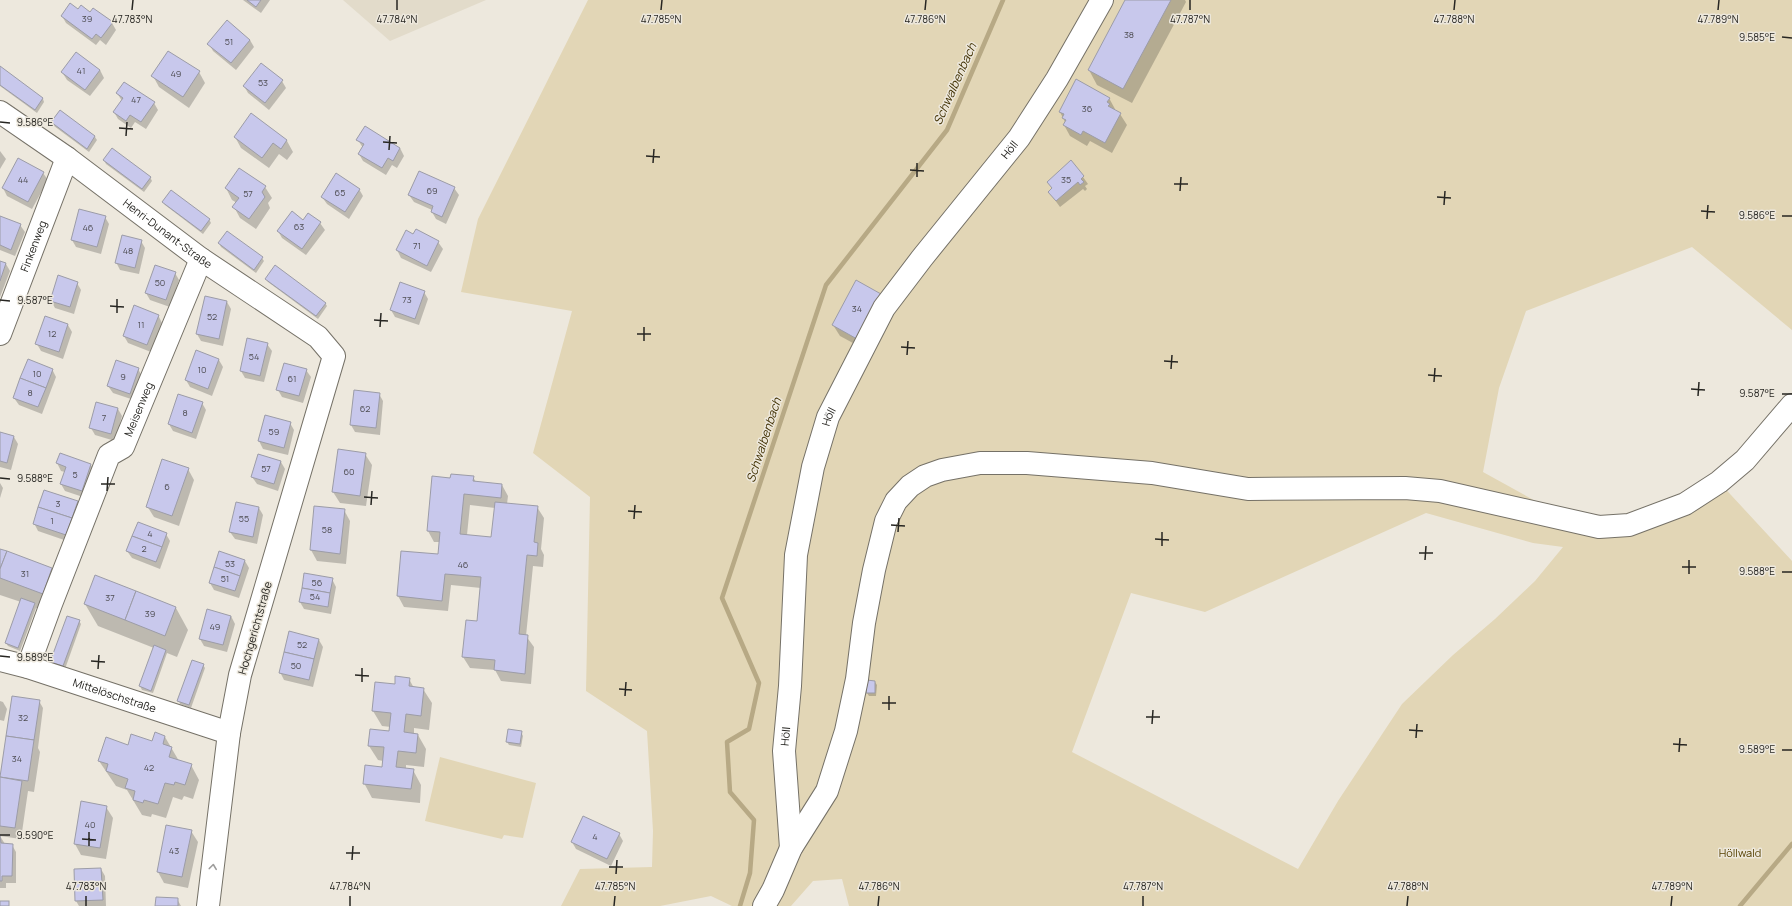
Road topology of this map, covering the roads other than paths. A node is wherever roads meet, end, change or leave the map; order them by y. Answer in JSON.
{"nodes":[{"id":1,"x":1102,"y":0,"type":"edge"},
{"id":2,"x":0,"y":112,"type":"edge"},
{"id":3,"x":67,"y":158,"type":"junction"},
{"id":4,"x":201,"y":259,"type":"junction"},
{"id":5,"x":0,"y":334,"type":"edge"},
{"id":6,"x":334,"y":356,"type":"joint"},
{"id":7,"x":1792,"y":405,"type":"edge"},
{"id":8,"x":0,"y":660,"type":"edge"},
{"id":9,"x":28,"y":667,"type":"junction"},
{"id":10,"x":229,"y":733,"type":"junction"},
{"id":11,"x":791,"y":848,"type":"junction"},
{"id":12,"x":208,"y":906,"type":"edge"},
{"id":13,"x":764,"y":906,"type":"edge"}],
"edges":[{"from":1,"to":11,"type":"street","name":"Höll"},
{"from":2,"to":3,"type":"street","name":"Henri-Dunant-Straße"},
{"from":3,"to":4,"type":"street","name":"Henri-Dunant-Straße"},
{"from":3,"to":5,"type":"street","name":"Finkenweg"},
{"from":4,"to":6,"type":"street","name":"Henri-Dunant-Straße"},
{"from":4,"to":9,"type":"street","name":"Meisenweg"},
{"from":6,"to":10,"type":"street","name":"Hochgerichtstraße"},
{"from":7,"to":11,"type":"street"},
{"from":8,"to":9,"type":"street","name":"Mittelöschstraße"},
{"from":9,"to":10,"type":"street","name":"Mittelöschstraße"},
{"from":12,"to":10,"type":"street","name":"Hochgerichtstraße","one_way":true},
{"from":11,"to":13,"type":"street","name":"Höll"}]}
